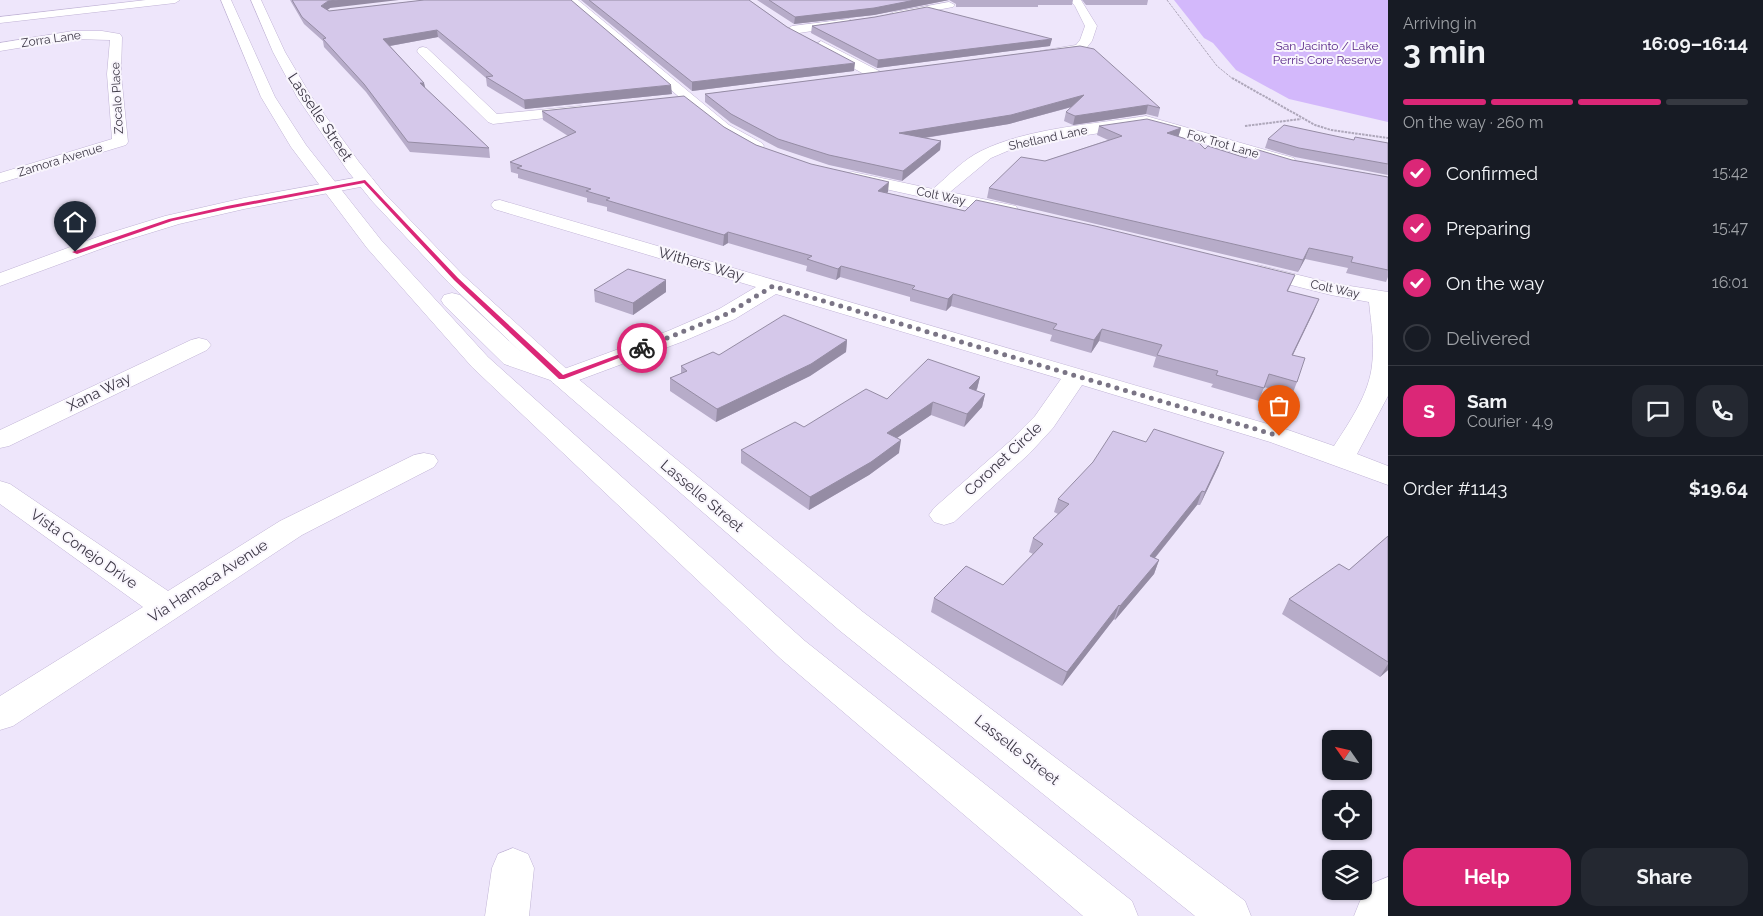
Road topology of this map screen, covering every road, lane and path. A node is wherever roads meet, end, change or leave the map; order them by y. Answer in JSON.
{"nodes":[{"id":1,"x":175,"y":0,"type":"edge"},
{"id":2,"x":226,"y":0,"type":"edge"},
{"id":3,"x":256,"y":0,"type":"edge"},
{"id":4,"x":571,"y":0,"type":"edge"},
{"id":5,"x":1075,"y":0,"type":"edge"},
{"id":6,"x":1167,"y":0,"type":"edge"},
{"id":7,"x":949,"y":5,"type":"dead end"},
{"id":8,"x":881,"y":18,"type":"edge"},
{"id":9,"x":0,"y":20,"type":"edge"},
{"id":10,"x":779,"y":22,"type":"edge"},
{"id":11,"x":862,"y":22,"type":"edge"},
{"id":12,"x":792,"y":30,"type":"junction"},
{"id":13,"x":103,"y":34,"type":"joint"},
{"id":14,"x":0,"y":47,"type":"edge"},
{"id":15,"x":423,"y":51,"type":"dead end"},
{"id":16,"x":1028,"y":56,"type":"edge"},
{"id":17,"x":852,"y":78,"type":"edge"},
{"id":18,"x":708,"y":96,"type":"edge"},
{"id":19,"x":688,"y":98,"type":"junction"},
{"id":20,"x":669,"y":100,"type":"edge"},
{"id":21,"x":591,"y":109,"type":"edge"},
{"id":22,"x":1146,"y":121,"type":"joint"},
{"id":23,"x":1388,"y":138,"type":"edge"},
{"id":24,"x":120,"y":142,"type":"joint"},
{"id":25,"x":772,"y":154,"type":"edge"},
{"id":26,"x":1304,"y":165,"type":"edge"},
{"id":27,"x":838,"y":174,"type":"edge"},
{"id":28,"x":0,"y":178,"type":"edge"},
{"id":29,"x":365,"y":181,"type":"junction"},
{"id":30,"x":329,"y":188,"type":"junction"},
{"id":31,"x":936,"y":195,"type":"junction"},
{"id":32,"x":500,"y":205,"type":"dead end"},
{"id":33,"x":1022,"y":213,"type":"edge"},
{"id":34,"x":1246,"y":268,"type":"edge"},
{"id":35,"x":401,"y":273,"type":"junction"},
{"id":36,"x":0,"y":280,"type":"edge"},
{"id":37,"x":773,"y":286,"type":"junction"},
{"id":38,"x":1384,"y":298,"type":"edge"},
{"id":39,"x":199,"y":345,"type":"dead end"},
{"id":40,"x":1076,"y":376,"type":"junction"},
{"id":41,"x":562,"y":378,"type":"junction"},
{"id":42,"x":0,"y":440,"type":"edge"},
{"id":43,"x":1341,"y":457,"type":"junction"},
{"id":44,"x":424,"y":461,"type":"dead end"},
{"id":45,"x":1388,"y":476,"type":"edge"},
{"id":46,"x":0,"y":490,"type":"edge"},
{"id":47,"x":944,"y":515,"type":"dead end"},
{"id":48,"x":167,"y":607,"type":"junction"},
{"id":49,"x":0,"y":715,"type":"edge"},
{"id":50,"x":513,"y":868,"type":"dead end"},
{"id":51,"x":1388,"y":898,"type":"edge"},
{"id":52,"x":507,"y":916,"type":"edge"},
{"id":53,"x":1116,"y":916,"type":"edge"},
{"id":54,"x":1229,"y":916,"type":"edge"},
{"id":55,"x":1376,"y":916,"type":"edge"}],
"edges":[{"from":1,"to":9,"type":"street"},
{"from":2,"to":30,"type":"street","name":"Lasselle Street"},
{"from":3,"to":29,"type":"street","name":"Lasselle Street"},
{"from":4,"to":19,"type":"street"},
{"from":5,"to":16,"type":"street"},
{"from":6,"to":23,"type":"path"},
{"from":7,"to":8,"type":"street"},
{"from":10,"to":12,"type":"street"},
{"from":11,"to":12,"type":"street"},
{"from":12,"to":17,"type":"street"},
{"from":13,"to":14,"type":"street","name":"Zorra Lane"},
{"from":13,"to":24,"type":"street","name":"Zocalo Place"},
{"from":15,"to":21,"type":"street"},
{"from":18,"to":19,"type":"street"},
{"from":19,"to":20,"type":"street"},
{"from":19,"to":25,"type":"street"},
{"from":22,"to":26,"type":"street","name":"Fox Trot Lane"},
{"from":22,"to":31,"type":"street","name":"Shetland Lane"},
{"from":24,"to":28,"type":"street","name":"Zamora Avenue"},
{"from":27,"to":31,"type":"street","name":"Colt Way"},
{"from":29,"to":30,"type":"street"},
{"from":29,"to":41,"type":"street","name":"Lasselle Street"},
{"from":30,"to":35,"type":"street","name":"Lasselle Street"},
{"from":30,"to":36,"type":"street"},
{"from":31,"to":33,"type":"street","name":"Colt Way"},
{"from":32,"to":37,"type":"street","name":"Withers Way"},
{"from":34,"to":38,"type":"street","name":"Colt Way"},
{"from":35,"to":41,"type":"street"},
{"from":35,"to":53,"type":"street","name":"Lasselle Street"},
{"from":37,"to":40,"type":"street","name":"Withers Way"},
{"from":37,"to":41,"type":"street"},
{"from":38,"to":43,"type":"street"},
{"from":39,"to":42,"type":"street","name":"Xana Way"},
{"from":40,"to":43,"type":"street","name":"Withers Way"},
{"from":40,"to":47,"type":"street","name":"Coronet Circle"},
{"from":41,"to":54,"type":"street","name":"Lasselle Street"},
{"from":43,"to":45,"type":"street","name":"Withers Way"},
{"from":44,"to":48,"type":"street","name":"Via Hamaca Avenue"},
{"from":46,"to":48,"type":"street","name":"Vista Conejo Drive"},
{"from":48,"to":49,"type":"street","name":"Via Hamaca Avenue"},
{"from":50,"to":52,"type":"street"},
{"from":51,"to":55,"type":"street"}]}
